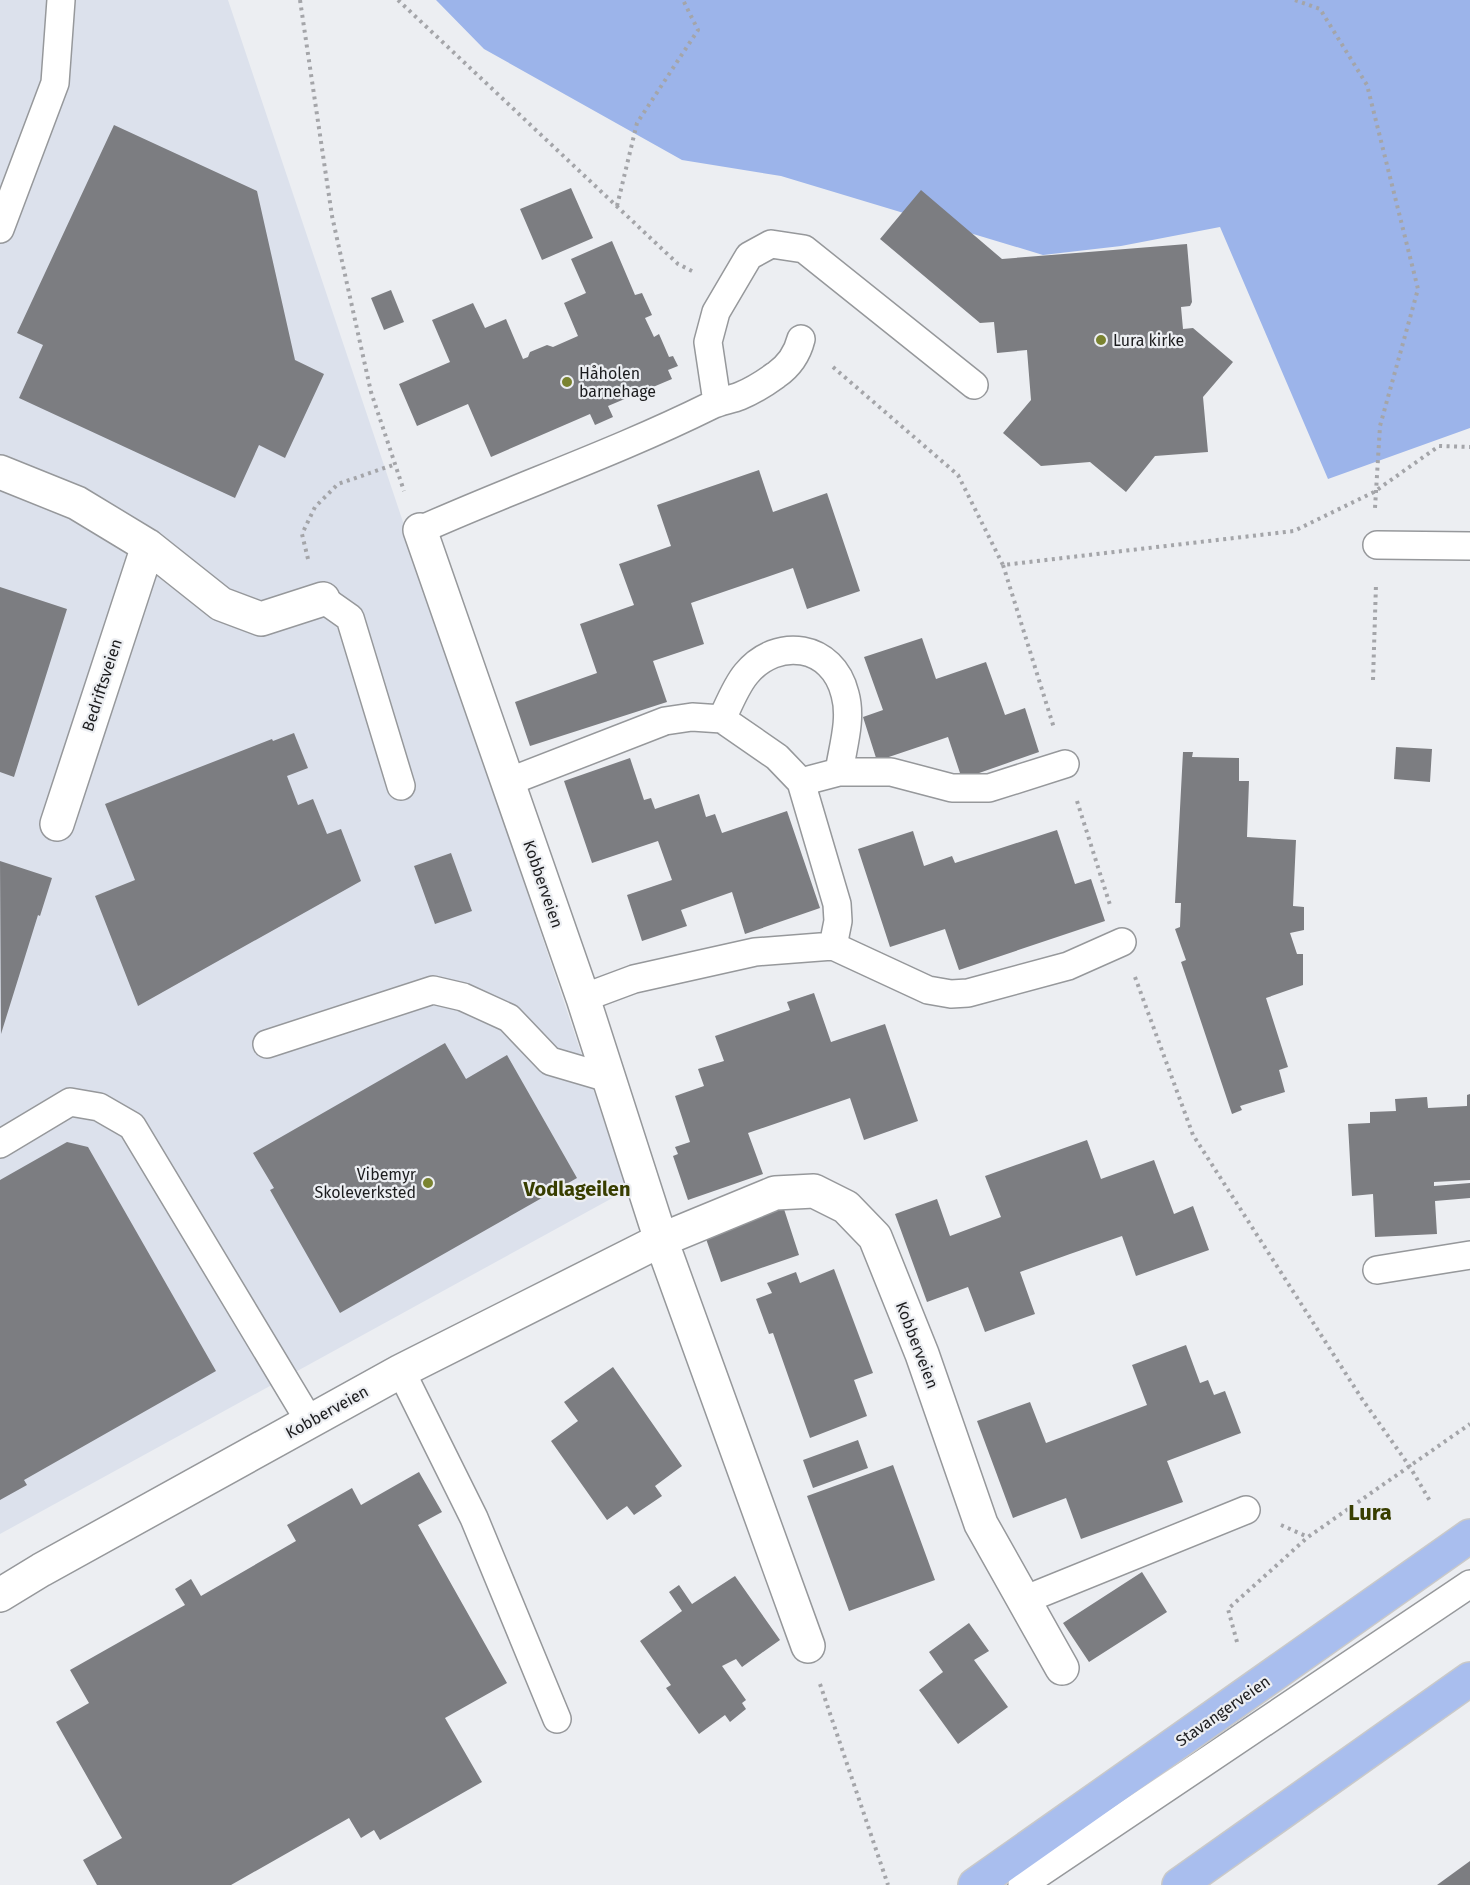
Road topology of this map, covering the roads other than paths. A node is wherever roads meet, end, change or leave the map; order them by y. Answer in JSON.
{"nodes":[{"id":1,"x":61,"y":0,"type":"edge"},
{"id":2,"x":3,"y":213,"type":"edge"},
{"id":3,"x":801,"y":339,"type":"road end"},
{"id":4,"x":974,"y":385,"type":"dead end"},
{"id":5,"x":717,"y":402,"type":"junction"},
{"id":6,"x":0,"y":472,"type":"edge"},
{"id":7,"x":420,"y":530,"type":"joint"},
{"id":8,"x":1377,"y":544,"type":"road end"},
{"id":9,"x":148,"y":546,"type":"junction"},
{"id":10,"x":1470,"y":546,"type":"edge"},
{"id":11,"x":323,"y":599,"type":"joint"},
{"id":12,"x":722,"y":718,"type":"junction"},
{"id":13,"x":1065,"y":764,"type":"road end"},
{"id":14,"x":839,"y":772,"type":"junction"},
{"id":15,"x":508,"y":782,"type":"junction"},
{"id":16,"x":801,"y":782,"type":"junction"},
{"id":17,"x":402,"y":786,"type":"dead end"},
{"id":18,"x":57,"y":824,"type":"dead end"},
{"id":19,"x":1122,"y":942,"type":"road end"},
{"id":20,"x":833,"y":946,"type":"junction"},
{"id":21,"x":583,"y":998,"type":"junction"},
{"id":22,"x":267,"y":1044,"type":"dead end"},
{"id":23,"x":608,"y":1078,"type":"junction"},
{"id":24,"x":0,"y":1144,"type":"edge"},
{"id":25,"x":660,"y":1239,"type":"junction"},
{"id":26,"x":1470,"y":1255,"type":"edge"},
{"id":27,"x":1377,"y":1270,"type":"dead end"},
{"id":28,"x":401,"y":1371,"type":"junction"},
{"id":29,"x":310,"y":1422,"type":"junction"},
{"id":30,"x":1246,"y":1510,"type":"dead end"},
{"id":31,"x":1470,"y":1536,"type":"edge"},
{"id":32,"x":1470,"y":1584,"type":"edge"},
{"id":33,"x":0,"y":1596,"type":"edge"},
{"id":34,"x":1024,"y":1600,"type":"junction"},
{"id":35,"x":808,"y":1646,"type":"road end"},
{"id":36,"x":1062,"y":1668,"type":"dead end"},
{"id":37,"x":1470,"y":1679,"type":"edge"},
{"id":38,"x":557,"y":1719,"type":"dead end"},
{"id":39,"x":975,"y":1885,"type":"edge"},
{"id":40,"x":1022,"y":1885,"type":"edge"},
{"id":41,"x":1179,"y":1885,"type":"edge"}],
"edges":[{"from":1,"to":2,"type":"lane"},
{"from":3,"to":5,"type":"lane"},
{"from":4,"to":5,"type":"lane"},
{"from":5,"to":7,"type":"lane"},
{"from":6,"to":9,"type":"street"},
{"from":7,"to":15,"type":"street","name":"Kobberveien"},
{"from":8,"to":10,"type":"lane"},
{"from":9,"to":11,"type":"street"},
{"from":9,"to":18,"type":"street","name":"Bedriftsveien"},
{"from":11,"to":17,"type":"lane"},
{"from":12,"to":14,"type":"lane"},
{"from":12,"to":15,"type":"lane"},
{"from":12,"to":16,"type":"lane"},
{"from":13,"to":14,"type":"lane"},
{"from":14,"to":16,"type":"lane"},
{"from":15,"to":21,"type":"street","name":"Kobberveien"},
{"from":16,"to":20,"type":"lane"},
{"from":19,"to":20,"type":"lane"},
{"from":20,"to":21,"type":"lane"},
{"from":21,"to":23,"type":"street","name":"Kobberveien"},
{"from":22,"to":23,"type":"lane"},
{"from":23,"to":25,"type":"street","name":"Kobberveien"},
{"from":24,"to":29,"type":"lane"},
{"from":25,"to":28,"type":"street","name":"Kobberveien"},
{"from":25,"to":34,"type":"street","name":"Kobberveien"},
{"from":25,"to":35,"type":"street","name":"Kobberveien"},
{"from":26,"to":27,"type":"lane"},
{"from":28,"to":29,"type":"street","name":"Kobberveien"},
{"from":28,"to":38,"type":"lane"},
{"from":29,"to":33,"type":"street","name":"Kobberveien"},
{"from":30,"to":34,"type":"lane"},
{"from":31,"to":39,"type":"main road","name":"Stavangerveien"},
{"from":32,"to":40,"type":"lane"},
{"from":34,"to":36,"type":"street","name":"Kobberveien"},
{"from":37,"to":41,"type":"main road"}]}
